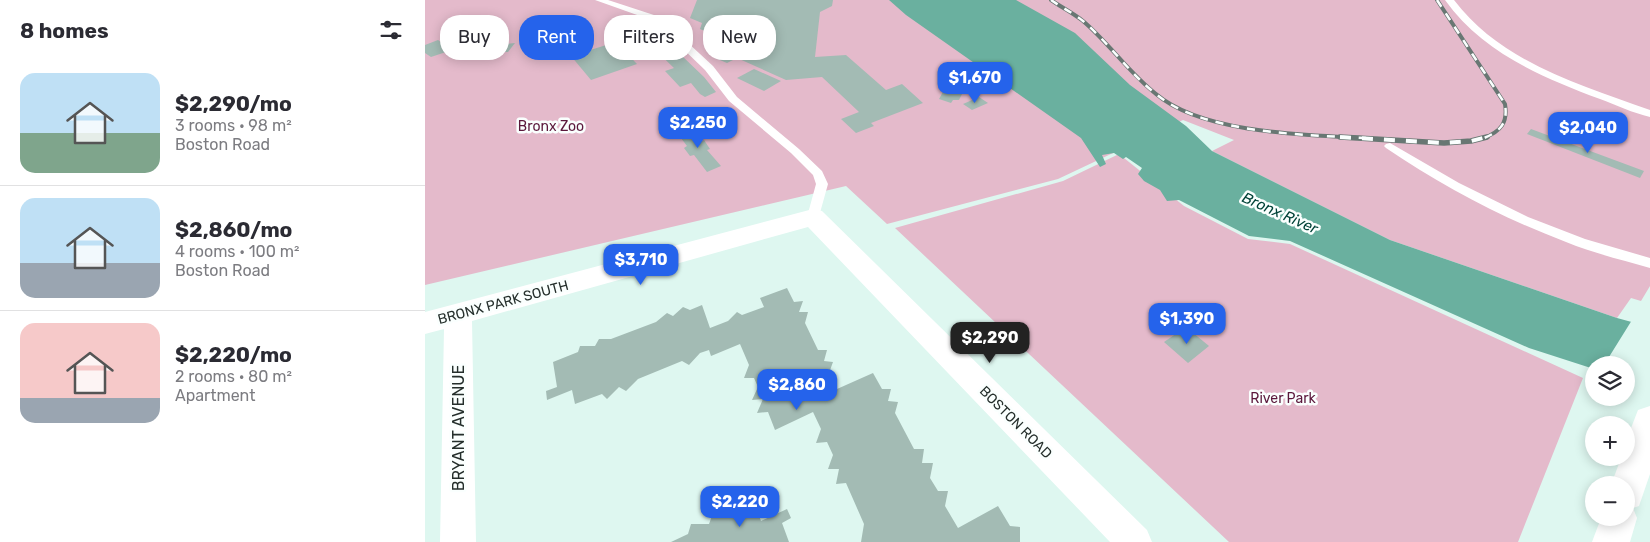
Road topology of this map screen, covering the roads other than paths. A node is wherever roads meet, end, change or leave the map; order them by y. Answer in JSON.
{"nodes":[{"id":1,"x":599,"y":0,"type":"edge"},
{"id":2,"x":1449,"y":0,"type":"edge"},
{"id":3,"x":1650,"y":114,"type":"edge"},
{"id":4,"x":1390,"y":146,"type":"dead end"},
{"id":5,"x":813,"y":218,"type":"junction"},
{"id":6,"x":1650,"y":263,"type":"edge"},
{"id":7,"x":458,"y":314,"type":"junction"},
{"id":8,"x":425,"y":323,"type":"edge"},
{"id":9,"x":1650,"y":420,"type":"edge"},
{"id":10,"x":1632,"y":476,"type":"edge"},
{"id":11,"x":1616,"y":526,"type":"edge"},
{"id":12,"x":458,"y":542,"type":"edge"},
{"id":13,"x":1135,"y":542,"type":"edge"},
{"id":14,"x":1611,"y":542,"type":"edge"}],
"edges":[{"from":1,"to":5,"type":"lane"},
{"from":2,"to":3,"type":"lane"},
{"from":4,"to":6,"type":"lane"},
{"from":5,"to":7,"type":"street","name":"BRONX PARK SOUTH"},
{"from":5,"to":13,"type":"street","name":"BOSTON ROAD"},
{"from":7,"to":8,"type":"street","name":"BRONX PARK SOUTH"},
{"from":7,"to":12,"type":"street","name":"BRYANT AVENUE"},
{"from":9,"to":10,"type":"main road"},
{"from":11,"to":14,"type":"main road"}]}
